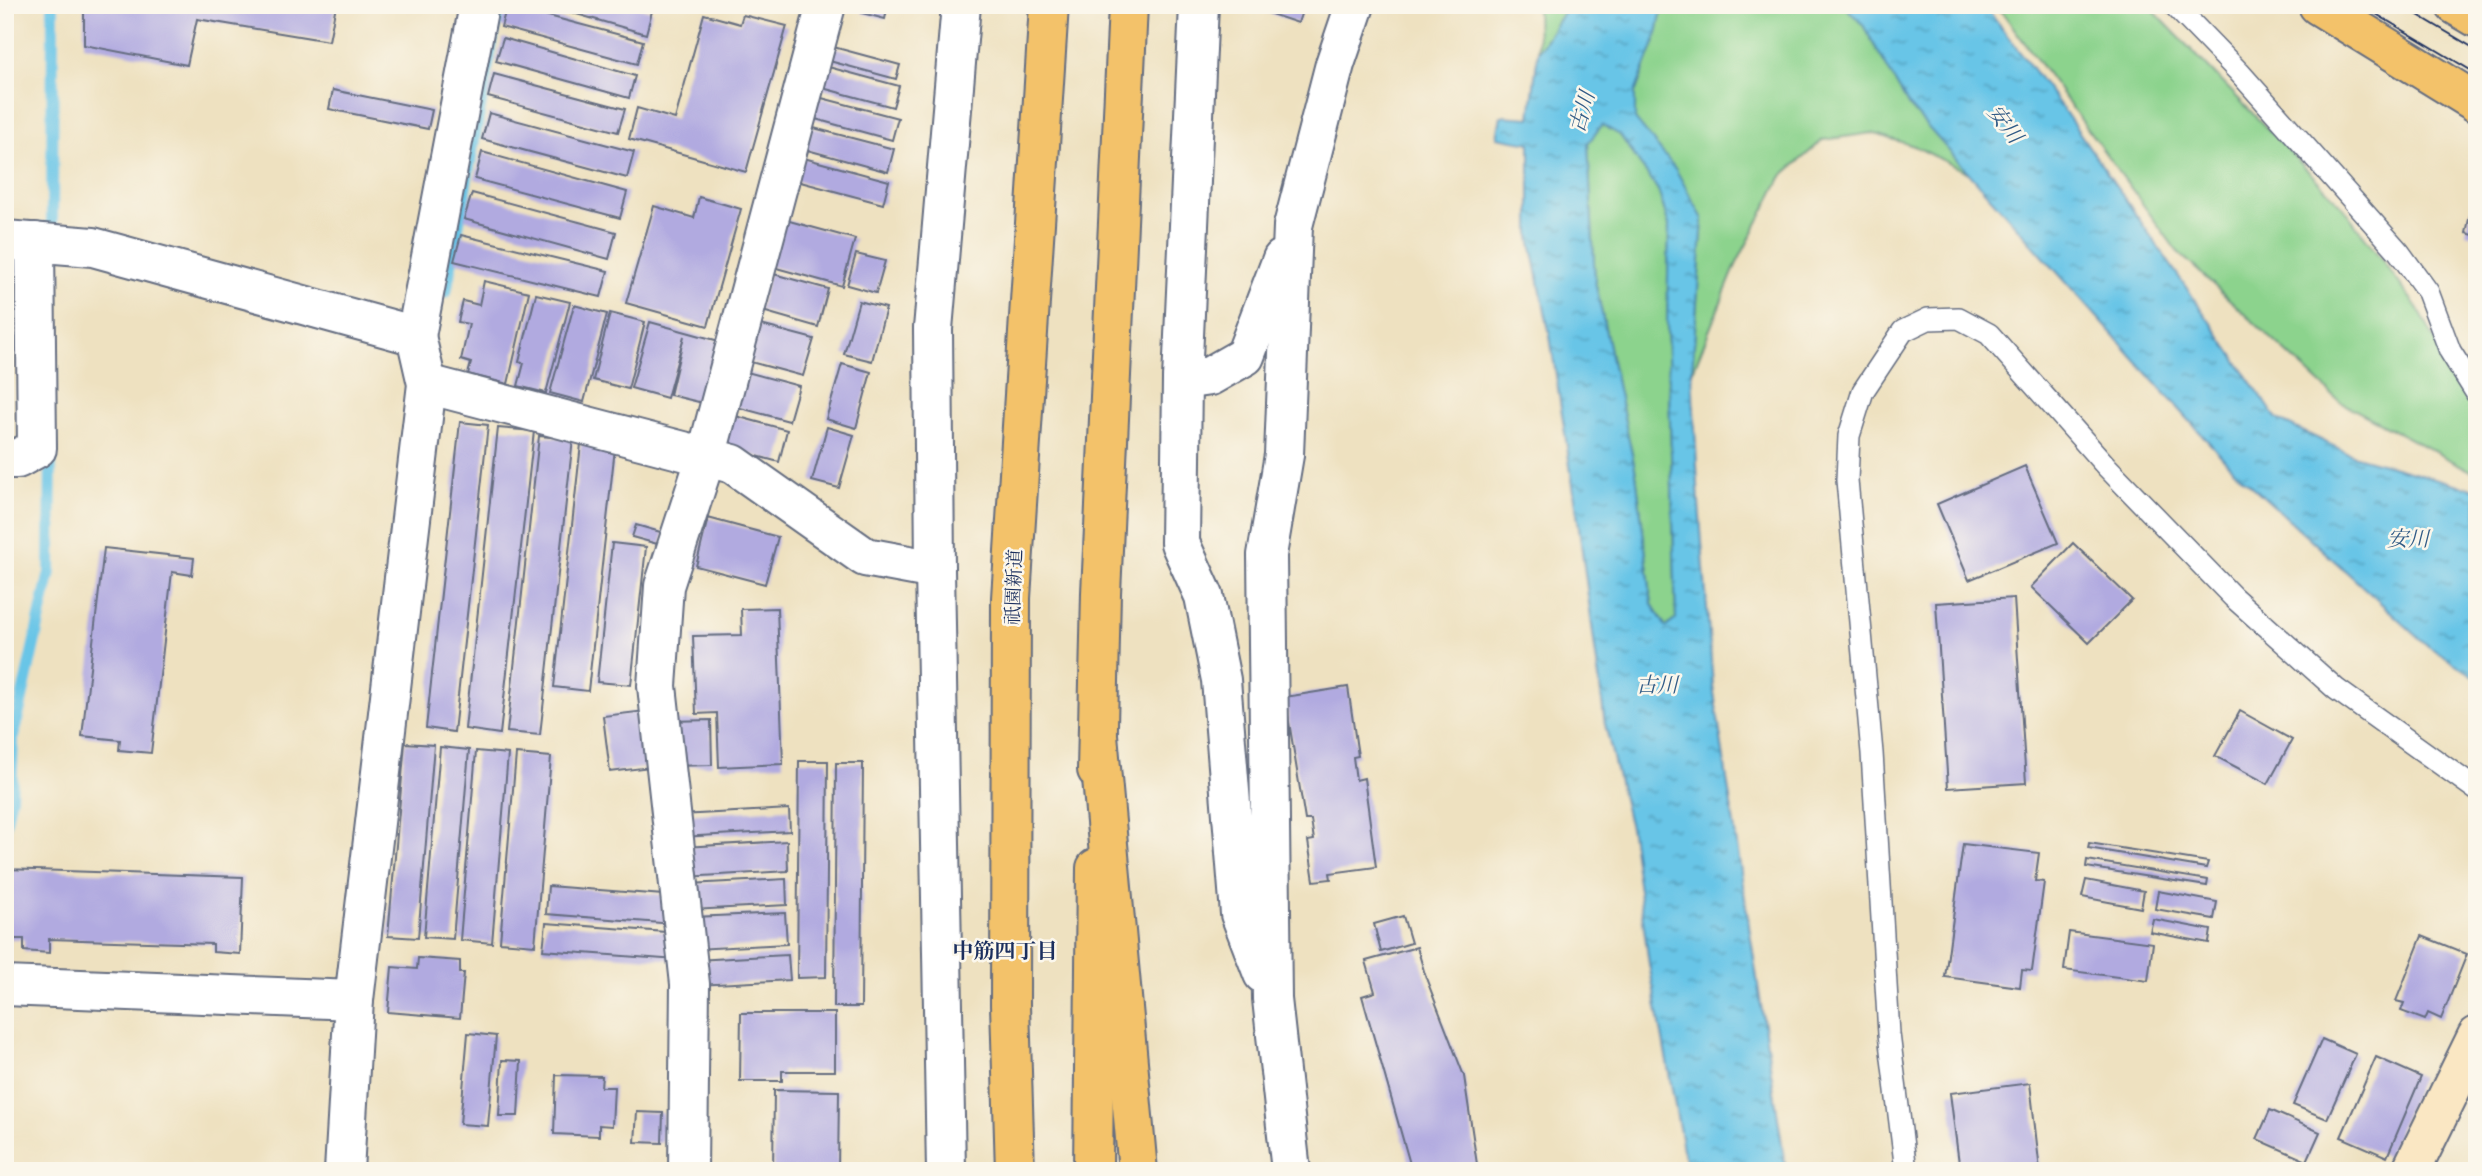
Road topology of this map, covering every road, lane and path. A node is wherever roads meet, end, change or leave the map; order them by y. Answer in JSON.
{"nodes":[{"id":1,"x":479,"y":5,"type":"edge"},
{"id":2,"x":827,"y":5,"type":"edge"},
{"id":3,"x":961,"y":5,"type":"edge"},
{"id":4,"x":1049,"y":5,"type":"edge"},
{"id":5,"x":1128,"y":5,"type":"edge"},
{"id":6,"x":1199,"y":5,"type":"edge"},
{"id":7,"x":1355,"y":5,"type":"edge"},
{"id":8,"x":2174,"y":5,"type":"edge"},
{"id":9,"x":2318,"y":5,"type":"edge"},
{"id":10,"x":2455,"y":5,"type":"edge"},
{"id":11,"x":2477,"y":18,"type":"edge"},
{"id":12,"x":2477,"y":103,"type":"edge"},
{"id":13,"x":1293,"y":231,"type":"junction"},
{"id":14,"x":20,"y":241,"type":"edge"},
{"id":15,"x":416,"y":336,"type":"junction"},
{"id":16,"x":1182,"y":380,"type":"junction"},
{"id":17,"x":427,"y":384,"type":"junction"},
{"id":18,"x":2477,"y":394,"type":"edge"},
{"id":19,"x":706,"y":457,"type":"junction"},
{"id":20,"x":5,"y":459,"type":"edge"},
{"id":21,"x":935,"y":570,"type":"junction"},
{"id":22,"x":1098,"y":735,"type":"junction"},
{"id":23,"x":2477,"y":790,"type":"edge"},
{"id":24,"x":5,"y":986,"type":"edge"},
{"id":25,"x":1272,"y":999,"type":"junction"},
{"id":26,"x":354,"y":1000,"type":"junction"},
{"id":27,"x":2477,"y":1036,"type":"edge"},
{"id":28,"x":344,"y":1171,"type":"edge"},
{"id":29,"x":688,"y":1171,"type":"edge"},
{"id":30,"x":946,"y":1171,"type":"edge"},
{"id":31,"x":1015,"y":1171,"type":"edge"},
{"id":32,"x":1093,"y":1171,"type":"edge"},
{"id":33,"x":1138,"y":1171,"type":"edge"},
{"id":34,"x":1291,"y":1171,"type":"edge"},
{"id":35,"x":1906,"y":1171,"type":"edge"},
{"id":36,"x":2411,"y":1171,"type":"edge"}],
"edges":[{"from":1,"to":15,"type":"street"},
{"from":2,"to":19,"type":"street"},
{"from":3,"to":21,"type":"street"},
{"from":4,"to":31,"type":"main road","name":"祇園新道"},
{"from":5,"to":22,"type":"main road"},
{"from":6,"to":16,"type":"street"},
{"from":7,"to":13,"type":"street"},
{"from":8,"to":18,"type":"lane"},
{"from":9,"to":12,"type":"main road"},
{"from":10,"to":11,"type":"main road"},
{"from":13,"to":16,"type":"street"},
{"from":13,"to":25,"type":"street"},
{"from":14,"to":15,"type":"street"},
{"from":14,"to":20,"type":"street"},
{"from":15,"to":17,"type":"street"},
{"from":16,"to":25,"type":"street"},
{"from":17,"to":19,"type":"street"},
{"from":17,"to":26,"type":"street"},
{"from":19,"to":21,"type":"street"},
{"from":19,"to":29,"type":"street"},
{"from":21,"to":30,"type":"street"},
{"from":22,"to":32,"type":"main road"},
{"from":22,"to":33,"type":"main road"},
{"from":23,"to":35,"type":"lane"},
{"from":24,"to":26,"type":"street"},
{"from":25,"to":34,"type":"street"},
{"from":26,"to":28,"type":"street"},
{"from":27,"to":36,"type":"main road"}]}
